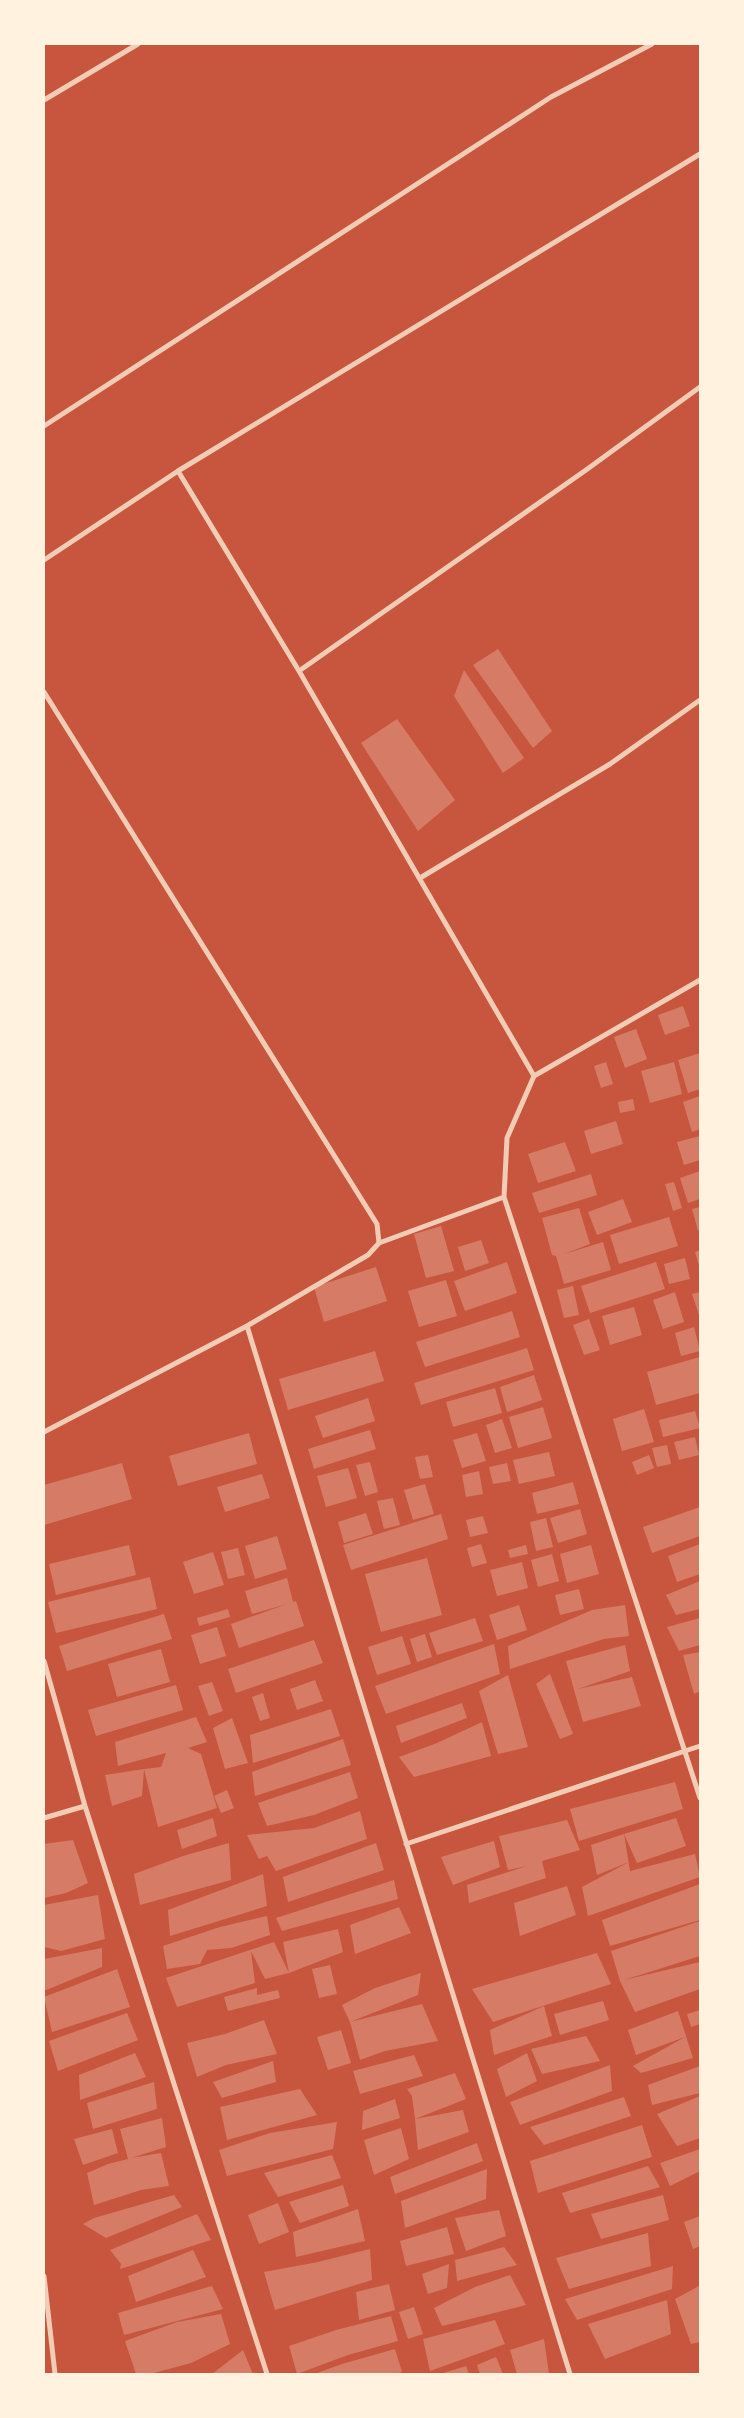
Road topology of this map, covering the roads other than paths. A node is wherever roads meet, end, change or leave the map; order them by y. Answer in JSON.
{"nodes":[{"id":1,"x":138,"y":44,"type":"edge"},
{"id":2,"x":652,"y":44,"type":"edge"},
{"id":3,"x":44,"y":100,"type":"edge"},
{"id":4,"x":700,"y":154,"type":"edge"},
{"id":5,"x":700,"y":388,"type":"edge"},
{"id":6,"x":44,"y":426,"type":"edge"},
{"id":7,"x":178,"y":471,"type":"junction"},
{"id":8,"x":44,"y":560,"type":"edge"},
{"id":9,"x":299,"y":671,"type":"junction"},
{"id":10,"x":44,"y":692,"type":"edge"},
{"id":11,"x":700,"y":700,"type":"edge"},
{"id":12,"x":420,"y":878,"type":"junction"},
{"id":13,"x":700,"y":980,"type":"edge"},
{"id":14,"x":534,"y":1076,"type":"junction"},
{"id":15,"x":504,"y":1197,"type":"junction"},
{"id":16,"x":379,"y":1243,"type":"junction"},
{"id":17,"x":247,"y":1326,"type":"junction"},
{"id":18,"x":44,"y":1432,"type":"edge"},
{"id":19,"x":44,"y":1661,"type":"edge"},
{"id":20,"x":700,"y":1746,"type":"edge"},
{"id":21,"x":685,"y":1751,"type":"junction"},
{"id":22,"x":700,"y":1798,"type":"edge"},
{"id":23,"x":86,"y":1806,"type":"junction"},
{"id":24,"x":44,"y":1818,"type":"edge"},
{"id":25,"x":406,"y":1844,"type":"junction"},
{"id":26,"x":44,"y":2276,"type":"edge"},
{"id":27,"x":55,"y":2374,"type":"edge"},
{"id":28,"x":267,"y":2374,"type":"edge"},
{"id":29,"x":570,"y":2374,"type":"edge"}],
"edges":[{"from":1,"to":3,"type":"street"},
{"from":2,"to":6,"type":"street"},
{"from":4,"to":7,"type":"street"},
{"from":5,"to":9,"type":"street"},
{"from":7,"to":8,"type":"street"},
{"from":7,"to":9,"type":"street"},
{"from":9,"to":12,"type":"street"},
{"from":10,"to":16,"type":"street"},
{"from":11,"to":12,"type":"street"},
{"from":12,"to":14,"type":"street"},
{"from":13,"to":14,"type":"street"},
{"from":14,"to":15,"type":"street"},
{"from":15,"to":16,"type":"street"},
{"from":15,"to":21,"type":"street"},
{"from":16,"to":17,"type":"street"},
{"from":17,"to":18,"type":"street"},
{"from":17,"to":25,"type":"street"},
{"from":19,"to":23,"type":"street"},
{"from":20,"to":21,"type":"street"},
{"from":21,"to":22,"type":"street"},
{"from":21,"to":25,"type":"street"},
{"from":23,"to":24,"type":"street"},
{"from":23,"to":28,"type":"street"},
{"from":25,"to":29,"type":"street"},
{"from":26,"to":27,"type":"street"}]}
